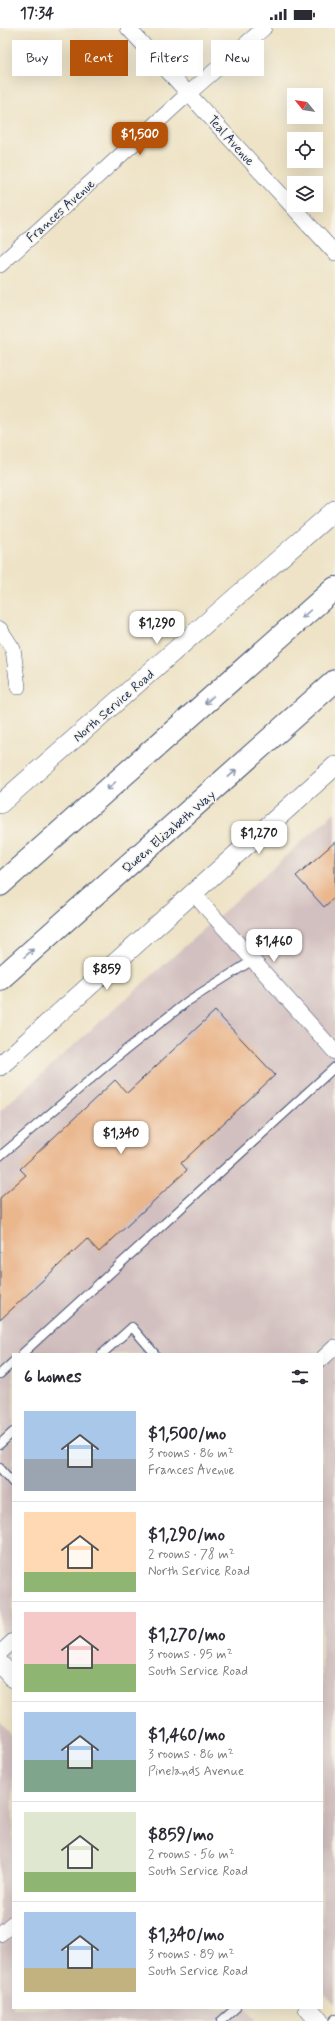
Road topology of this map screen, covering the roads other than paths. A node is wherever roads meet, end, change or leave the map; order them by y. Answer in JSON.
{"nodes":[{"id":1,"x":128,"y":28,"type":"edge"},
{"id":2,"x":264,"y":28,"type":"edge"},
{"id":3,"x":189,"y":93,"type":"junction"},
{"id":4,"x":335,"y":253,"type":"edge"},
{"id":5,"x":0,"y":265,"type":"edge"},
{"id":6,"x":335,"y":510,"type":"edge"},
{"id":7,"x":335,"y":588,"type":"edge"},
{"id":8,"x":0,"y":629,"type":"edge"},
{"id":9,"x":335,"y":681,"type":"edge"},
{"id":10,"x":18,"y":687,"type":"dead end"},
{"id":11,"x":335,"y":766,"type":"edge"},
{"id":12,"x":0,"y":804,"type":"edge"},
{"id":13,"x":0,"y":885,"type":"edge"},
{"id":14,"x":193,"y":893,"type":"junction"},
{"id":15,"x":253,"y":960,"type":"junction"},
{"id":16,"x":0,"y":979,"type":"edge"},
{"id":17,"x":335,"y":1052,"type":"edge"},
{"id":18,"x":0,"y":1066,"type":"edge"},
{"id":19,"x":335,"y":1067,"type":"edge"},
{"id":20,"x":0,"y":1156,"type":"edge"},
{"id":21,"x":335,"y":1347,"type":"edge"},
{"id":22,"x":23,"y":1353,"type":"edge"},
{"id":23,"x":103,"y":1353,"type":"edge"},
{"id":24,"x":154,"y":1353,"type":"edge"},
{"id":25,"x":323,"y":1358,"type":"edge"},
{"id":26,"x":12,"y":1363,"type":"edge"},
{"id":27,"x":0,"y":1374,"type":"edge"},
{"id":28,"x":12,"y":1433,"type":"edge"},
{"id":29,"x":0,"y":1444,"type":"edge"},
{"id":30,"x":0,"y":1468,"type":"edge"},
{"id":31,"x":12,"y":1482,"type":"edge"},
{"id":32,"x":12,"y":1642,"type":"edge"},
{"id":33,"x":0,"y":1652,"type":"edge"},
{"id":34,"x":0,"y":1664,"type":"edge"},
{"id":35,"x":12,"y":1677,"type":"edge"},
{"id":36,"x":12,"y":1923,"type":"edge"},
{"id":37,"x":0,"y":1934,"type":"edge"},
{"id":38,"x":235,"y":2009,"type":"edge"},
{"id":39,"x":309,"y":2009,"type":"edge"},
{"id":40,"x":221,"y":2021,"type":"edge"},
{"id":41,"x":319,"y":2021,"type":"edge"}],
"edges":[{"from":1,"to":3,"type":"street","name":"Teal Avenue"},
{"from":2,"to":3,"type":"street","name":"Frances Avenue"},
{"from":3,"to":4,"type":"street","name":"Teal Avenue"},
{"from":3,"to":5,"type":"street","name":"Frances Avenue"},
{"from":6,"to":12,"type":"street","name":"North Service Road"},
{"from":7,"to":13,"type":"highway","one_way":true},
{"from":8,"to":10,"type":"street"},
{"from":16,"to":9,"type":"highway","name":"Queen Elizabeth Way","one_way":true},
{"from":11,"to":14,"type":"street"},
{"from":14,"to":15,"type":"street"},
{"from":14,"to":18,"type":"street"},
{"from":15,"to":17,"type":"street"},
{"from":15,"to":20,"type":"lane"},
{"from":19,"to":22,"type":"lane"},
{"from":21,"to":25,"type":"street"},
{"from":23,"to":24,"type":"lane"},
{"from":26,"to":27,"type":"lane"},
{"from":28,"to":29,"type":"lane"},
{"from":30,"to":31,"type":"lane"},
{"from":32,"to":33,"type":"street"},
{"from":34,"to":35,"type":"street"},
{"from":36,"to":37,"type":"street"},
{"from":38,"to":40,"type":"lane"},
{"from":39,"to":41,"type":"street"}]}
